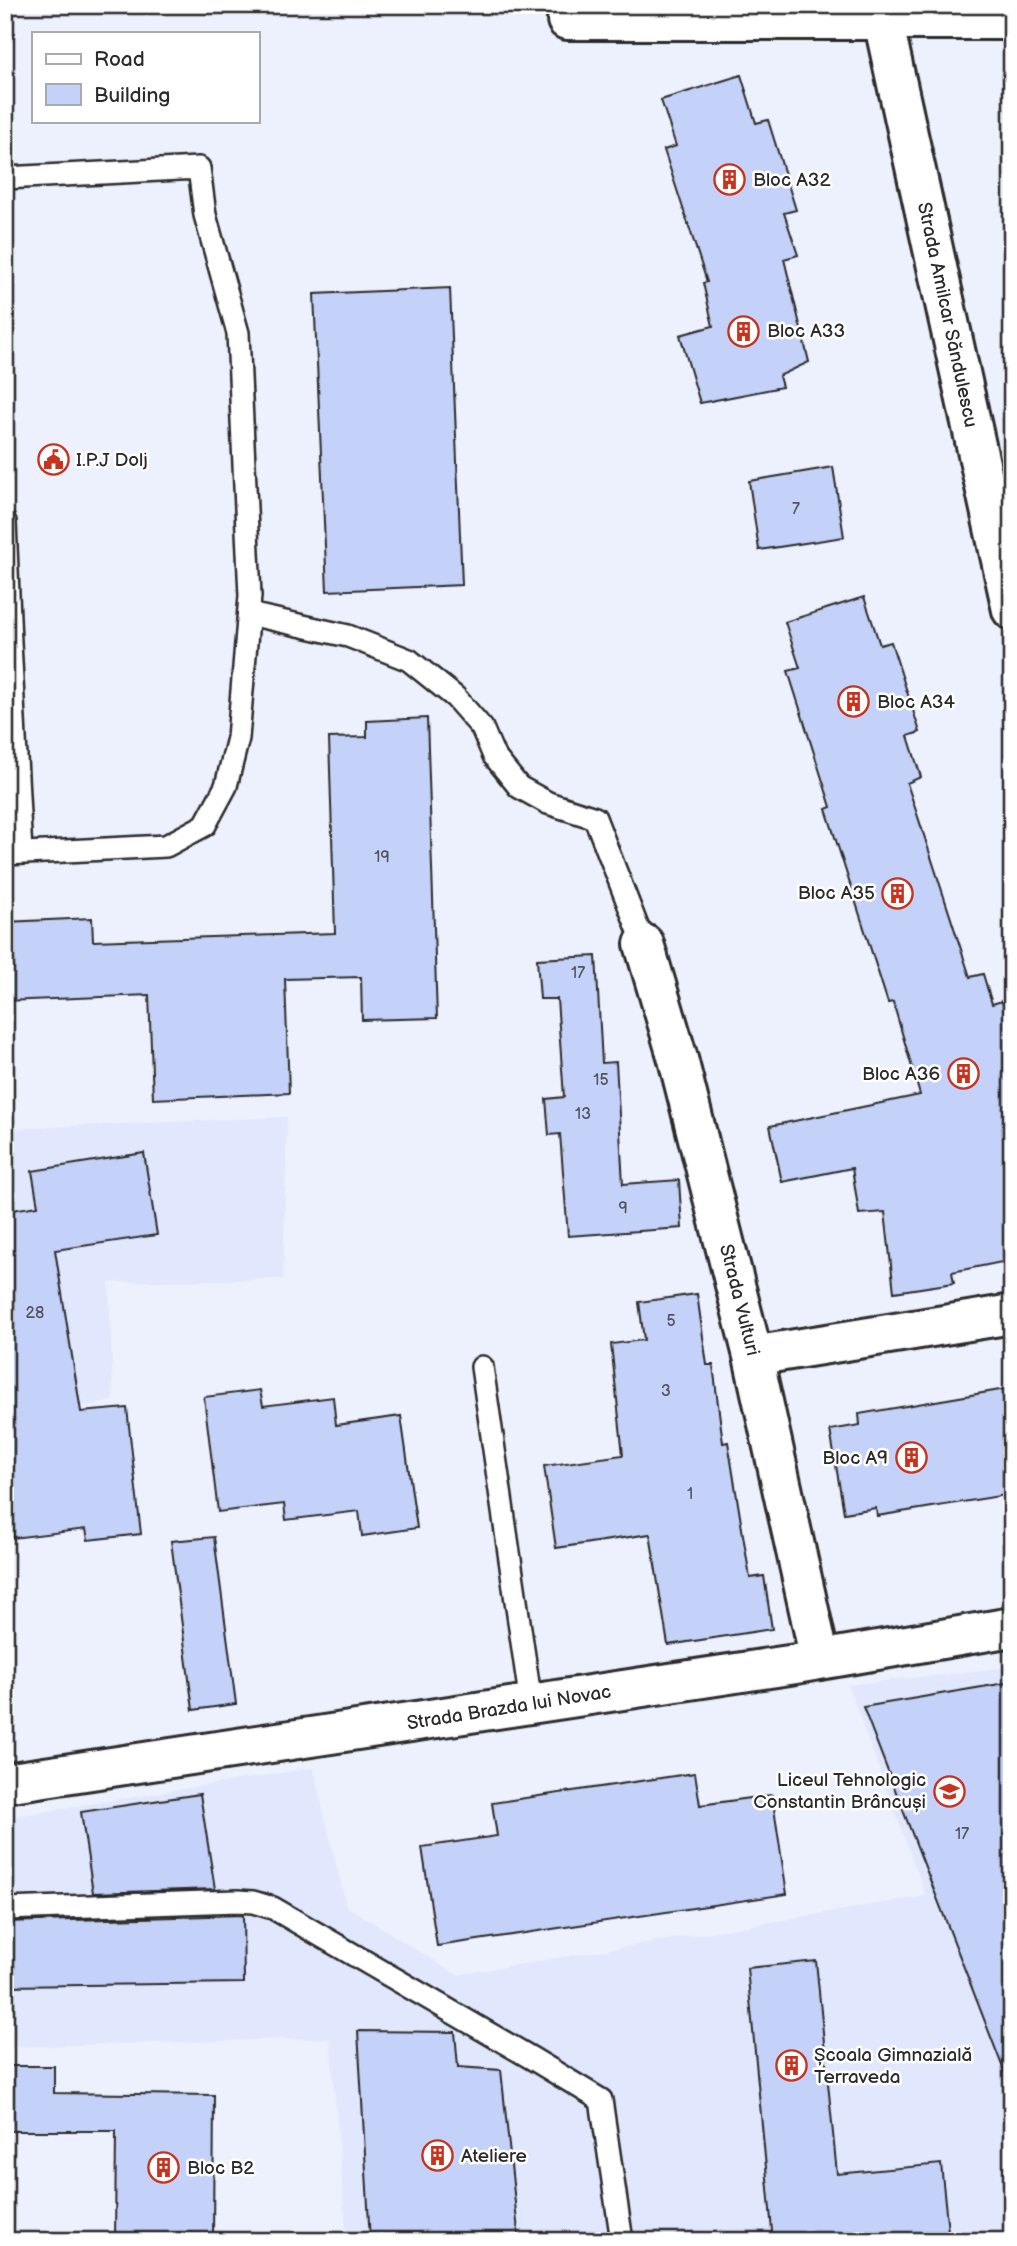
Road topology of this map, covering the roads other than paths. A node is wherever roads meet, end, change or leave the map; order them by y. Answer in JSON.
{"nodes":[{"id":1,"x":800,"y":13,"type":"edge"},
{"id":2,"x":566,"y":20,"type":"dead end"},
{"id":3,"x":883,"y":20,"type":"junction"},
{"id":4,"x":1012,"y":20,"type":"edge"},
{"id":5,"x":5,"y":178,"type":"edge"},
{"id":6,"x":5,"y":522,"type":"edge"},
{"id":7,"x":1012,"y":610,"type":"edge"},
{"id":8,"x":249,"y":614,"type":"junction"},
{"id":9,"x":8,"y":642,"type":"edge"},
{"id":10,"x":13,"y":853,"type":"edge"},
{"id":11,"x":644,"y":944,"type":"joint"},
{"id":12,"x":1012,"y":1314,"type":"edge"},
{"id":13,"x":753,"y":1356,"type":"junction"},
{"id":14,"x":482,"y":1367,"type":"dead end"},
{"id":15,"x":1012,"y":1628,"type":"edge"},
{"id":16,"x":820,"y":1660,"type":"junction"},
{"id":17,"x":531,"y":1704,"type":"junction"},
{"id":18,"x":5,"y":1783,"type":"edge"},
{"id":19,"x":5,"y":1909,"type":"edge"},
{"id":20,"x":622,"y":2241,"type":"edge"}],
"edges":[{"from":1,"to":2,"type":"street"},
{"from":1,"to":3,"type":"street"},
{"from":3,"to":4,"type":"street"},
{"from":3,"to":7,"type":"street","name":"Strada Amilcar Săndulescu"},
{"from":5,"to":8,"type":"lane"},
{"from":6,"to":9,"type":"lane"},
{"from":8,"to":10,"type":"lane"},
{"from":8,"to":11,"type":"lane"},
{"from":9,"to":10,"type":"lane"},
{"from":11,"to":13,"type":"street","name":"Strada Vulturi"},
{"from":12,"to":13,"type":"street"},
{"from":13,"to":16,"type":"street","name":"Strada Vulturi"},
{"from":14,"to":17,"type":"lane"},
{"from":15,"to":16,"type":"street","name":"Strada Brazda lui Novac"},
{"from":16,"to":17,"type":"street","name":"Strada Brazda lui Novac"},
{"from":17,"to":18,"type":"street","name":"Strada Brazda lui Novac"},
{"from":19,"to":20,"type":"lane"}]}
